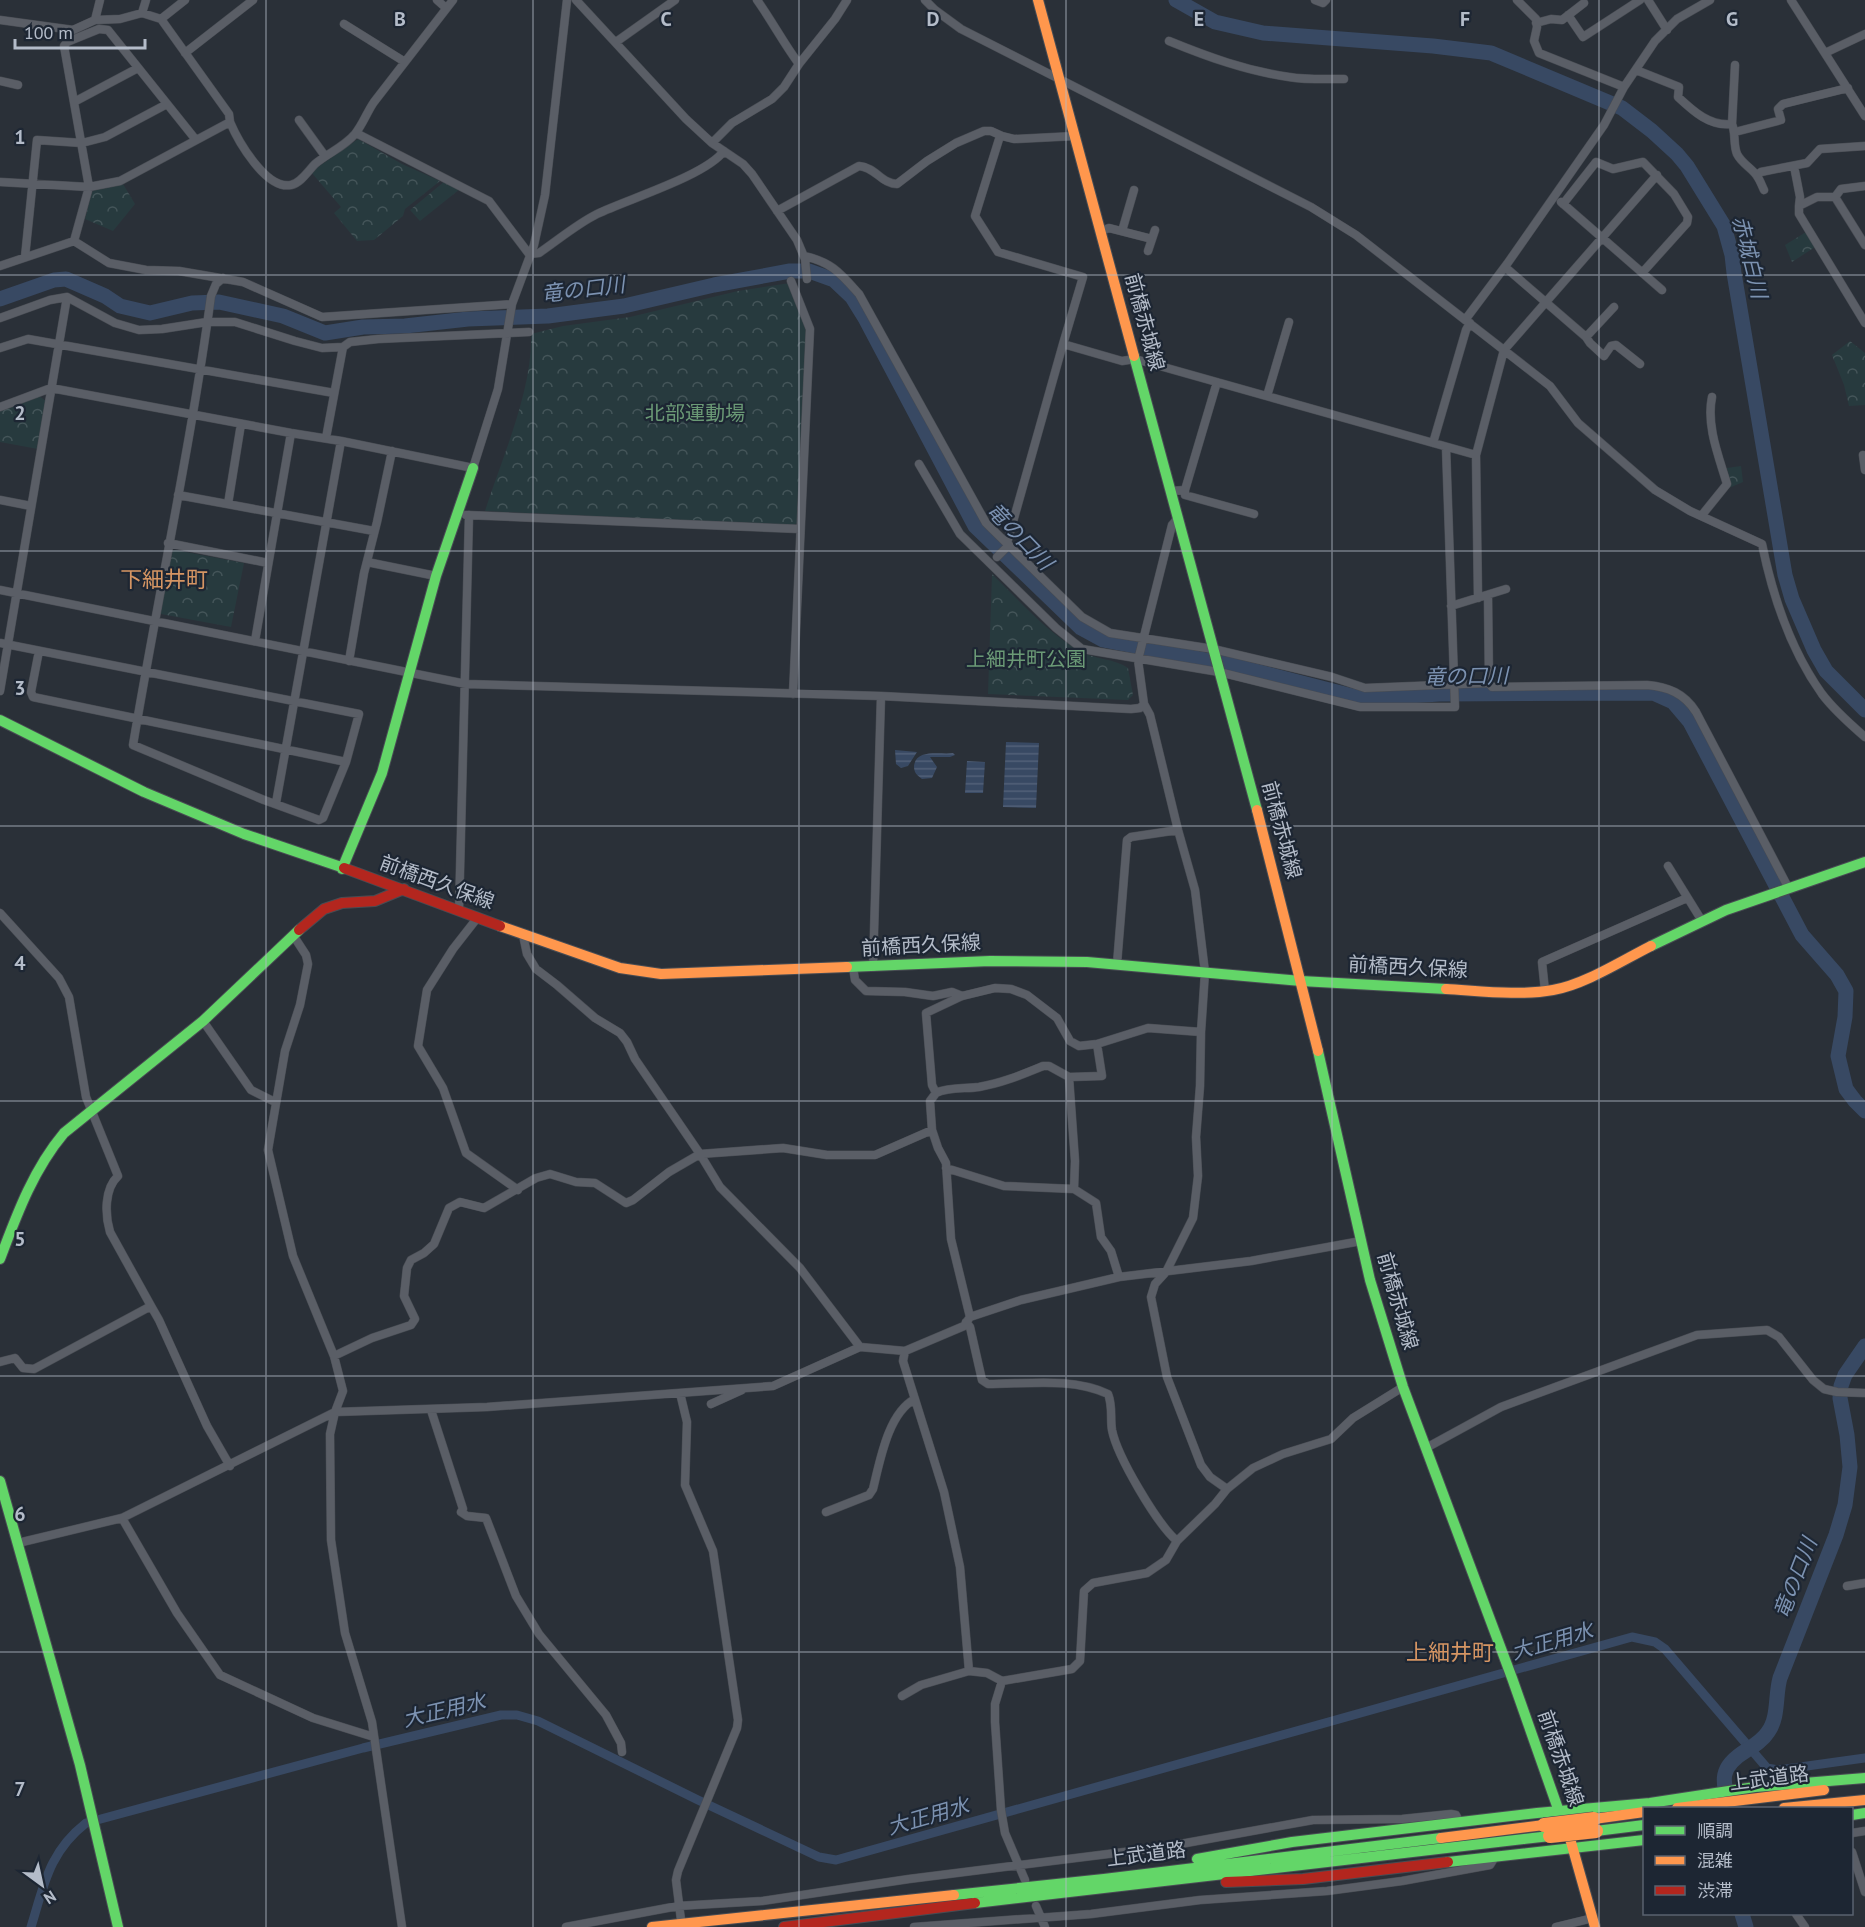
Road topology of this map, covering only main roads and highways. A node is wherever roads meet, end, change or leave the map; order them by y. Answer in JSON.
{"nodes":[{"id":1,"x":1038,"y":0,"type":"edge"},
{"id":2,"x":473,"y":468,"type":"road end"},
{"id":3,"x":0,"y":720,"type":"edge"},
{"id":4,"x":1865,"y":862,"type":"edge"},
{"id":5,"x":342,"y":869,"type":"junction"},
{"id":6,"x":404,"y":889,"type":"junction"},
{"id":7,"x":1300,"y":981,"type":"junction"},
{"id":8,"x":0,"y":1259,"type":"edge"},
{"id":9,"x":0,"y":1481,"type":"edge"},
{"id":10,"x":1865,"y":1778,"type":"edge"},
{"id":11,"x":1865,"y":1785,"type":"edge"},
{"id":12,"x":1753,"y":1793,"type":"junction"},
{"id":13,"x":1865,"y":1800,"type":"edge"},
{"id":14,"x":1693,"y":1807,"type":"edge"},
{"id":15,"x":1802,"y":1807,"type":"edge"},
{"id":16,"x":1558,"y":1811,"type":"junction"},
{"id":17,"x":1643,"y":1812,"type":"edge"},
{"id":18,"x":1595,"y":1825,"type":"junction"},
{"id":19,"x":1643,"y":1825,"type":"edge"},
{"id":20,"x":1643,"y":1840,"type":"edge"},
{"id":21,"x":1574,"y":1849,"type":"junction"},
{"id":22,"x":1103,"y":1884,"type":"junction"},
{"id":23,"x":1594,"y":1923,"type":"edge"},
{"id":24,"x":118,"y":1927,"type":"edge"},
{"id":25,"x":652,"y":1927,"type":"edge"},
{"id":26,"x":784,"y":1927,"type":"edge"}],
"edges":[{"from":1,"to":7,"type":"main road","name":"前橋赤城線"},
{"from":2,"to":5,"type":"main road"},
{"from":3,"to":5,"type":"main road","name":"前橋西久保線"},
{"from":4,"to":7,"type":"main road","name":"前橋西久保線"},
{"from":5,"to":6,"type":"main road","name":"前橋西久保線"},
{"from":6,"to":7,"type":"main road","name":"前橋西久保線"},
{"from":6,"to":8,"type":"main road"},
{"from":7,"to":16,"type":"main road","name":"前橋赤城線"},
{"from":9,"to":24,"type":"main road"},
{"from":10,"to":12,"type":"main road"},
{"from":11,"to":12,"type":"main road","name":"上武道路"},
{"from":12,"to":14,"type":"main road","name":"上武道路"},
{"from":12,"to":16,"type":"main road"},
{"from":13,"to":15,"type":"main road","name":"上武道路"},
{"from":16,"to":21,"type":"main road","name":"前橋赤城線"},
{"from":16,"to":22,"type":"main road"},
{"from":17,"to":18,"type":"main road","name":"上武道路"},
{"from":18,"to":19,"type":"main road","name":"上武道路"},
{"from":18,"to":22,"type":"main road","name":"上武道路","bridge":true},
{"from":20,"to":21,"type":"main road"},
{"from":21,"to":22,"type":"main road"},
{"from":21,"to":23,"type":"main road","name":"前橋赤城線"},
{"from":22,"to":25,"type":"main road","name":"上武道路"},
{"from":22,"to":26,"type":"main road","name":"上武道路"}]}
